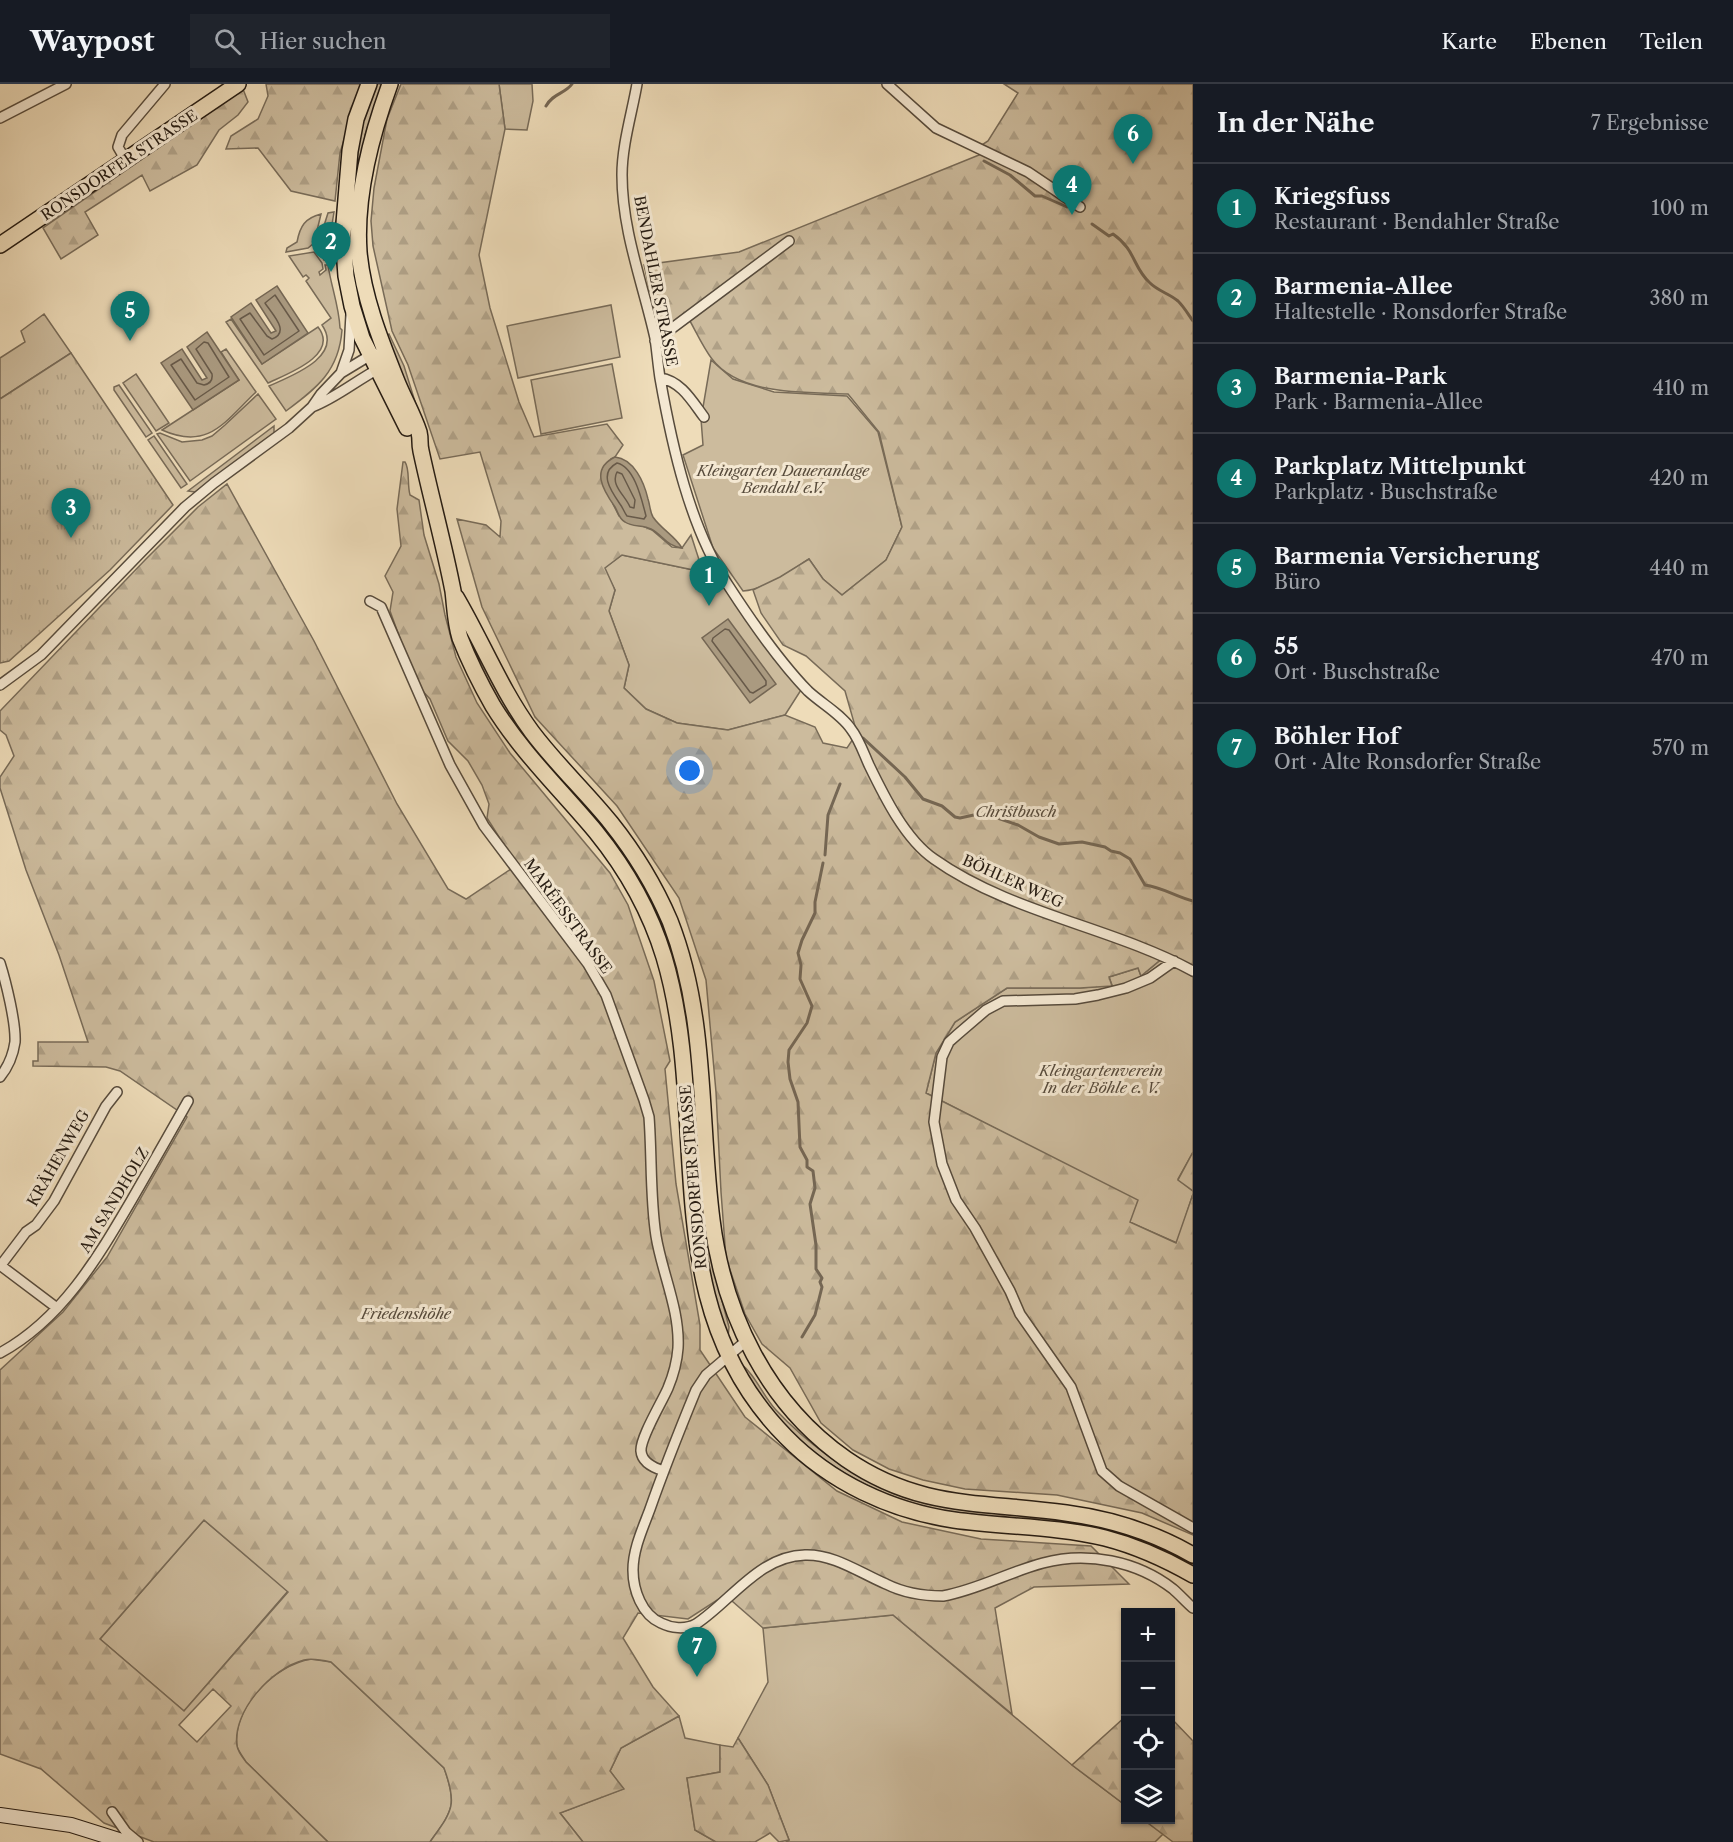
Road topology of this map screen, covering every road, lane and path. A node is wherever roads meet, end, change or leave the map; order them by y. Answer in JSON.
{"nodes":[{"id":1,"x":66,"y":84,"type":"edge"},
{"id":2,"x":165,"y":84,"type":"edge"},
{"id":3,"x":238,"y":84,"type":"edge"},
{"id":4,"x":369,"y":84,"type":"edge"},
{"id":5,"x":390,"y":84,"type":"edge"},
{"id":6,"x":637,"y":84,"type":"edge"},
{"id":7,"x":887,"y":84,"type":"edge"},
{"id":8,"x":0,"y":118,"type":"edge"},
{"id":9,"x":125,"y":159,"type":"junction"},
{"id":10,"x":1080,"y":207,"type":"dead end"},
{"id":11,"x":789,"y":241,"type":"dead end"},
{"id":12,"x":0,"y":245,"type":"edge"},
{"id":13,"x":352,"y":306,"type":"junction"},
{"id":14,"x":655,"y":341,"type":"junction"},
{"id":15,"x":384,"y":348,"type":"junction"},
{"id":16,"x":370,"y":355,"type":"junction"},
{"id":17,"x":383,"y":366,"type":"junction"},
{"id":18,"x":341,"y":373,"type":"junction"},
{"id":19,"x":660,"y":378,"type":"junction"},
{"id":20,"x":312,"y":407,"type":"junction"},
{"id":21,"x":704,"y":417,"type":"dead end"},
{"id":22,"x":453,"y":592,"type":"junction"},
{"id":23,"x":370,"y":601,"type":"dead end"},
{"id":24,"x":0,"y":685,"type":"edge"},
{"id":25,"x":851,"y":728,"type":"joint"},
{"id":26,"x":1174,"y":961,"type":"junction"},
{"id":27,"x":0,"y":963,"type":"edge"},
{"id":28,"x":1193,"y":971,"type":"edge"},
{"id":29,"x":0,"y":1077,"type":"edge"},
{"id":30,"x":117,"y":1092,"type":"dead end"},
{"id":31,"x":188,"y":1101,"type":"dead end"},
{"id":32,"x":0,"y":1265,"type":"edge"},
{"id":33,"x":57,"y":1308,"type":"junction"},
{"id":34,"x":746,"y":1341,"type":"junction"},
{"id":35,"x":0,"y":1353,"type":"edge"},
{"id":36,"x":727,"y":1356,"type":"junction"},
{"id":37,"x":664,"y":1471,"type":"junction"},
{"id":38,"x":1193,"y":1528,"type":"edge"},
{"id":39,"x":1193,"y":1555,"type":"edge"},
{"id":40,"x":1193,"y":1575,"type":"edge"},
{"id":41,"x":1193,"y":1608,"type":"edge"},
{"id":42,"x":112,"y":1812,"type":"dead end"},
{"id":43,"x":0,"y":1815,"type":"edge"},
{"id":44,"x":125,"y":1842,"type":"edge"},
{"id":45,"x":138,"y":1842,"type":"edge"}],
"edges":[{"from":1,"to":8,"type":"street"},
{"from":2,"to":9,"type":"street"},
{"from":3,"to":9,"type":"main road","name":"RONSDORFER STRASSE"},
{"from":4,"to":13,"type":"main road","name":"RONSDORFER STRASSE"},
{"from":5,"to":15,"type":"main road","name":"RONSDORFER STRASSE"},
{"from":6,"to":14,"type":"street","name":"BENDAHLER STRASSE"},
{"from":7,"to":10,"type":"street"},
{"from":9,"to":12,"type":"main road","name":"RONSDORFER STRASSE"},
{"from":11,"to":14,"type":"street"},
{"from":13,"to":16,"type":"main road","name":"RONSDORFER STRASSE"},
{"from":13,"to":18,"type":"street"},
{"from":14,"to":19,"type":"street","name":"BENDAHLER STRASSE"},
{"from":15,"to":16,"type":"street"},
{"from":15,"to":17,"type":"main road","name":"RONSDORFER STRASSE"},
{"from":16,"to":17,"type":"main road","name":"RONSDORFER STRASSE"},
{"from":16,"to":18,"type":"street"},
{"from":17,"to":20,"type":"street"},
{"from":17,"to":22,"type":"main road","name":"RONSDORFER STRASSE"},
{"from":18,"to":20,"type":"street"},
{"from":19,"to":21,"type":"street","name":"BENDAHLER STRASSE"},
{"from":19,"to":25,"type":"street","name":"BENDAHLER STRASSE"},
{"from":20,"to":24,"type":"street"},
{"from":22,"to":34,"type":"main road","name":"RONSDORFER STRASSE"},
{"from":22,"to":36,"type":"main road","name":"RONSDORFER STRASSE"},
{"from":23,"to":37,"type":"street","name":"MARÉESSTRASSE"},
{"from":25,"to":26,"type":"street","name":"BÖHLER WEG"},
{"from":26,"to":28,"type":"street","name":"BÖHLER WEG"},
{"from":26,"to":38,"type":"street"},
{"from":27,"to":29,"type":"street"},
{"from":30,"to":32,"type":"street","name":"KRÄHENWEG"},
{"from":31,"to":33,"type":"street","name":"AM SANDHOLZ"},
{"from":32,"to":33,"type":"street"},
{"from":33,"to":35,"type":"street","name":"AM SANDHOLZ"},
{"from":34,"to":36,"type":"street"},
{"from":34,"to":39,"type":"main road","name":"RONSDORFER STRASSE"},
{"from":36,"to":37,"type":"street"},
{"from":36,"to":40,"type":"main road","name":"RONSDORFER STRASSE"},
{"from":37,"to":41,"type":"street"},
{"from":42,"to":45,"type":"street"},
{"from":43,"to":44,"type":"street"}]}
